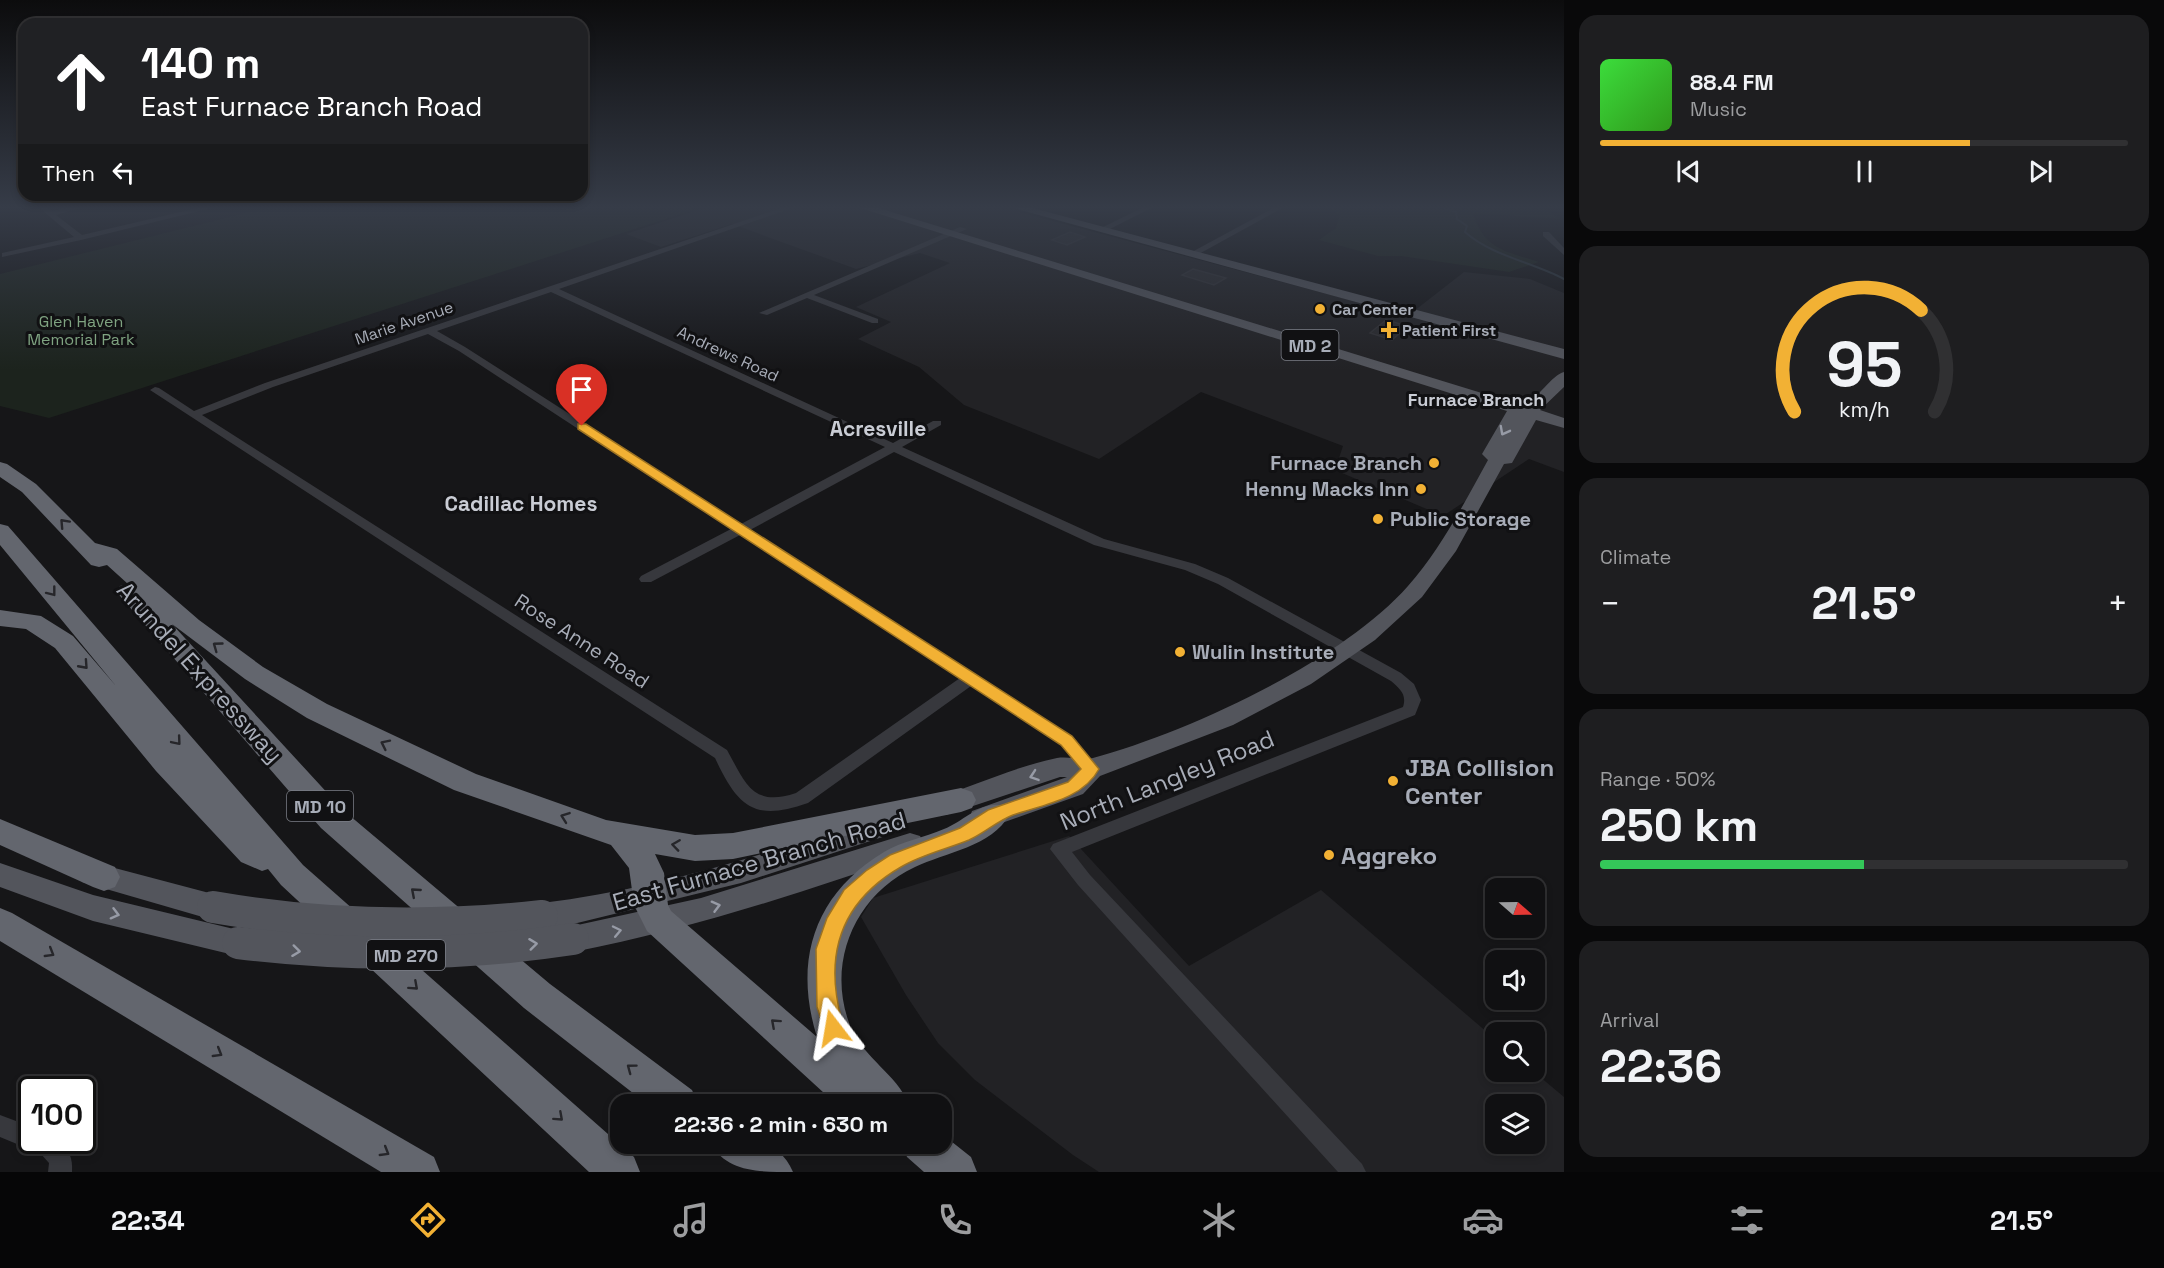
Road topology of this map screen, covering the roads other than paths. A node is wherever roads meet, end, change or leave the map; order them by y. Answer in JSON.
{"nodes":[{"id":1,"x":635,"y":261,"type":"edge"},
{"id":2,"x":888,"y":261,"type":"edge"},
{"id":3,"x":1050,"y":261,"type":"edge"},
{"id":4,"x":1222,"y":261,"type":"edge"},
{"id":5,"x":552,"y":289,"type":"junction"},
{"id":6,"x":806,"y":295,"type":"junction"},
{"id":7,"x":764,"y":313,"type":"dead end"},
{"id":8,"x":875,"y":321,"type":"dead end"},
{"id":9,"x":428,"y":330,"type":"junction"},
{"id":10,"x":1564,"y":354,"type":"edge"},
{"id":11,"x":1564,"y":377,"type":"edge"},
{"id":12,"x":155,"y":390,"type":"dead end"},
{"id":13,"x":1534,"y":408,"type":"junction"},
{"id":14,"x":1564,"y":411,"type":"edge"},
{"id":15,"x":195,"y":414,"type":"junction"},
{"id":16,"x":937,"y":423,"type":"dead end"},
{"id":17,"x":1564,"y":423,"type":"edge"},
{"id":18,"x":1564,"y":429,"type":"edge"},
{"id":19,"x":892,"y":447,"type":"junction"},
{"id":20,"x":1504,"y":454,"type":"junction"},
{"id":21,"x":0,"y":468,"type":"edge"},
{"id":22,"x":741,"y":529,"type":"junction"},
{"id":23,"x":0,"y":531,"type":"edge"},
{"id":24,"x":88,"y":548,"type":"junction"},
{"id":25,"x":646,"y":579,"type":"dead end"},
{"id":26,"x":0,"y":618,"type":"edge"},
{"id":27,"x":1349,"y":648,"type":"junction"},
{"id":28,"x":971,"y":678,"type":"junction"},
{"id":29,"x":1091,"y":769,"type":"junction"},
{"id":30,"x":961,"y":800,"type":"junction"},
{"id":31,"x":994,"y":815,"type":"junction"},
{"id":32,"x":0,"y":831,"type":"edge"},
{"id":33,"x":621,"y":836,"type":"junction"},
{"id":34,"x":0,"y":842,"type":"edge"},
{"id":35,"x":0,"y":875,"type":"edge"},
{"id":36,"x":292,"y":875,"type":"junction"},
{"id":37,"x":104,"y":877,"type":"junction"},
{"id":38,"x":654,"y":908,"type":"junction"},
{"id":39,"x":0,"y":923,"type":"edge"},
{"id":40,"x":665,"y":1094,"type":"edge"},
{"id":41,"x":854,"y":1094,"type":"edge"},
{"id":42,"x":879,"y":1094,"type":"edge"},
{"id":43,"x":0,"y":1126,"type":"edge"},
{"id":44,"x":18,"y":1133,"type":"edge"},
{"id":45,"x":57,"y":1154,"type":"edge"},
{"id":46,"x":747,"y":1154,"type":"edge"},
{"id":47,"x":934,"y":1154,"type":"edge"},
{"id":48,"x":60,"y":1172,"type":"edge"},
{"id":49,"x":419,"y":1172,"type":"edge"},
{"id":50,"x":619,"y":1172,"type":"edge"},
{"id":51,"x":772,"y":1172,"type":"edge"},
{"id":52,"x":956,"y":1172,"type":"edge"},
{"id":53,"x":1354,"y":1172,"type":"edge"}],
"edges":[{"from":1,"to":5,"type":"street","name":"Marie Avenue"},
{"from":2,"to":6,"type":"street"},
{"from":3,"to":13,"type":"main road","number":"MD 2"},
{"from":4,"to":10,"type":"main road"},
{"from":5,"to":9,"type":"street","name":"Marie Avenue"},
{"from":5,"to":19,"type":"street","name":"Andrews Road"},
{"from":6,"to":7,"type":"street"},
{"from":6,"to":8,"type":"street"},
{"from":9,"to":15,"type":"street","name":"Marie Avenue"},
{"from":9,"to":22,"type":"street"},
{"from":11,"to":13,"type":"main road","number":"MD 270"},
{"from":12,"to":15,"type":"street","name":"Rose Anne Road"},
{"from":13,"to":14,"type":"main road","number":"MD 2"},
{"from":13,"to":17,"type":"main road","number":"MD 2"},
{"from":13,"to":20,"type":"main road","name":"East Furnace Branch Road","number":"MD 270"},
{"from":15,"to":28,"type":"street","name":"Rose Anne Road"},
{"from":16,"to":19,"type":"street"},
{"from":18,"to":20,"type":"main road"},
{"from":19,"to":22,"type":"street"},
{"from":19,"to":27,"type":"street","name":"Andrews Road"},
{"from":20,"to":27,"type":"main road","name":"East Furnace Branch Road","number":"MD 270"},
{"from":24,"to":21,"type":"highway","name":"Arundel Expressway","number":"MD 10","one_way":true},
{"from":22,"to":25,"type":"street"},
{"from":22,"to":28,"type":"street"},
{"from":23,"to":36,"type":"highway","one_way":true},
{"from":33,"to":24,"type":"highway","one_way":true},
{"from":40,"to":24,"type":"highway","name":"Arundel Expressway","number":"MD 10","one_way":true},
{"from":26,"to":36,"type":"highway","one_way":true},
{"from":27,"to":29,"type":"main road","name":"East Furnace Branch Road","number":"MD 270"},
{"from":27,"to":53,"type":"street","name":"North Langley Road"},
{"from":28,"to":29,"type":"street"},
{"from":29,"to":30,"type":"main road","name":"East Furnace Branch Road","number":"MD 270","one_way":true},
{"from":29,"to":31,"type":"main road","name":"East Furnace Branch Road","number":"MD 270"},
{"from":30,"to":33,"type":"highway","one_way":true},
{"from":30,"to":38,"type":"main road","name":"East Furnace Branch Road","number":"MD 270"},
{"from":38,"to":31,"type":"main road","name":"East Furnace Branch Road","number":"MD 270","one_way":true},
{"from":31,"to":42,"type":"highway"},
{"from":32,"to":37,"type":"highway"},
{"from":33,"to":38,"type":"highway"},
{"from":34,"to":37,"type":"main road","name":"East Furnace Branch Road","number":"MD 270"},
{"from":35,"to":38,"type":"main road","name":"East Furnace Branch Road","number":"MD 270","one_way":true,"bridge":true},
{"from":36,"to":50,"type":"highway","one_way":true},
{"from":37,"to":38,"type":"main road","name":"East Furnace Branch Road","number":"MD 270","bridge":true},
{"from":41,"to":38,"type":"highway","one_way":true},
{"from":39,"to":49,"type":"highway","one_way":true},
{"from":43,"to":44,"type":"street"},
{"from":45,"to":48,"type":"street"},
{"from":46,"to":51,"type":"highway"},
{"from":47,"to":52,"type":"highway"}]}
